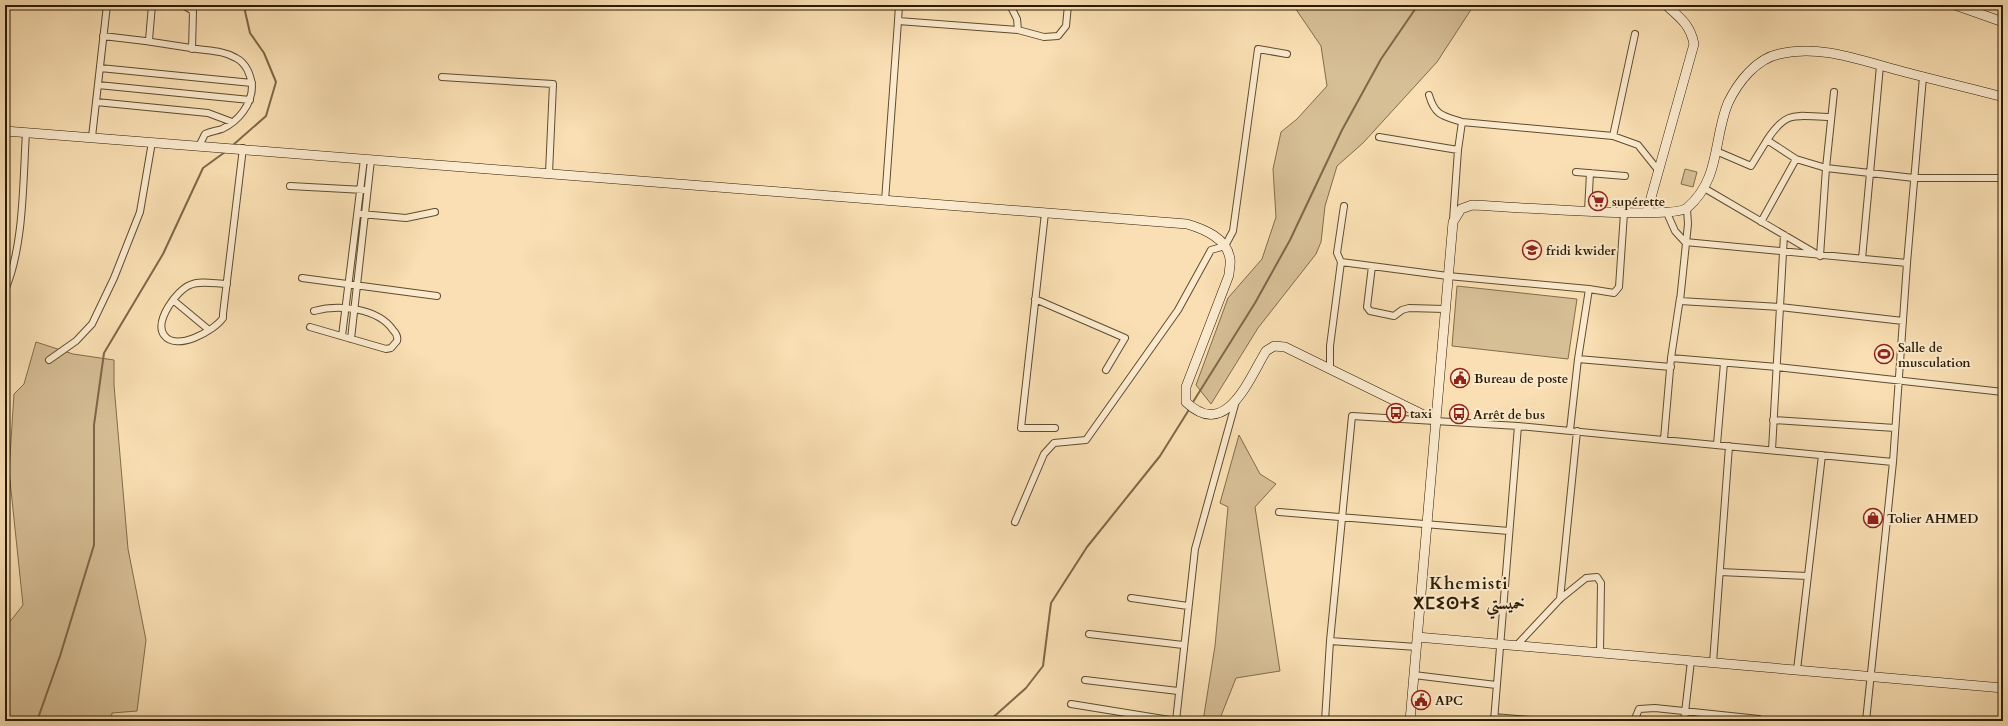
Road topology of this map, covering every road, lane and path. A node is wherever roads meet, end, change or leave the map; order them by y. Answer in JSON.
{"nodes":[{"id":1,"x":107,"y":5,"type":"edge"},
{"id":2,"x":152,"y":5,"type":"edge"},
{"id":3,"x":183,"y":5,"type":"edge"},
{"id":4,"x":899,"y":5,"type":"edge"},
{"id":5,"x":1010,"y":5,"type":"edge"},
{"id":6,"x":1068,"y":5,"type":"edge"},
{"id":7,"x":1666,"y":5,"type":"edge"},
{"id":8,"x":1955,"y":5,"type":"edge"},
{"id":9,"x":898,"y":21,"type":"junction"},
{"id":10,"x":2003,"y":22,"type":"edge"},
{"id":11,"x":1018,"y":30,"type":"junction"},
{"id":12,"x":1635,"y":34,"type":"dead end"},
{"id":13,"x":103,"y":36,"type":"junction"},
{"id":14,"x":149,"y":40,"type":"junction"},
{"id":15,"x":192,"y":49,"type":"junction"},
{"id":16,"x":1286,"y":54,"type":"dead end"},
{"id":17,"x":1880,"y":66,"type":"junction"},
{"id":18,"x":100,"y":68,"type":"junction"},
{"id":19,"x":442,"y":77,"type":"dead end"},
{"id":20,"x":1923,"y":77,"type":"junction"},
{"id":21,"x":252,"y":83,"type":"junction"},
{"id":22,"x":98,"y":85,"type":"junction"},
{"id":23,"x":1834,"y":92,"type":"dead end"},
{"id":24,"x":1429,"y":95,"type":"dead end"},
{"id":25,"x":2003,"y":97,"type":"edge"},
{"id":26,"x":250,"y":100,"type":"junction"},
{"id":27,"x":96,"y":102,"type":"junction"},
{"id":28,"x":1831,"y":117,"type":"junction"},
{"id":29,"x":232,"y":122,"type":"junction"},
{"id":30,"x":1462,"y":122,"type":"junction"},
{"id":31,"x":5,"y":131,"type":"edge"},
{"id":32,"x":26,"y":132,"type":"junction"},
{"id":33,"x":1613,"y":136,"type":"junction"},
{"id":34,"x":1379,"y":137,"type":"dead end"},
{"id":35,"x":92,"y":138,"type":"junction"},
{"id":36,"x":1767,"y":140,"type":"junction"},
{"id":37,"x":152,"y":142,"type":"junction"},
{"id":38,"x":199,"y":146,"type":"junction"},
{"id":39,"x":238,"y":148,"type":"junction"},
{"id":40,"x":1458,"y":150,"type":"junction"},
{"id":41,"x":1716,"y":151,"type":"junction"},
{"id":42,"x":368,"y":159,"type":"junction"},
{"id":43,"x":1796,"y":159,"type":"junction"},
{"id":44,"x":1826,"y":168,"type":"junction"},
{"id":45,"x":1658,"y":170,"type":"junction"},
{"id":46,"x":1576,"y":172,"type":"dead end"},
{"id":47,"x":549,"y":173,"type":"junction"},
{"id":48,"x":1590,"y":173,"type":"junction"},
{"id":49,"x":1870,"y":173,"type":"junction"},
{"id":50,"x":1625,"y":176,"type":"dead end"},
{"id":51,"x":1914,"y":178,"type":"junction"},
{"id":52,"x":2003,"y":178,"type":"edge"},
{"id":53,"x":290,"y":186,"type":"dead end"},
{"id":54,"x":1704,"y":188,"type":"junction"},
{"id":55,"x":360,"y":190,"type":"junction"},
{"id":56,"x":368,"y":190,"type":"junction"},
{"id":57,"x":885,"y":201,"type":"junction"},
{"id":58,"x":1344,"y":206,"type":"dead end"},
{"id":59,"x":1687,"y":209,"type":"junction"},
{"id":60,"x":1588,"y":211,"type":"junction"},
{"id":61,"x":435,"y":212,"type":"dead end"},
{"id":62,"x":1647,"y":212,"type":"junction"},
{"id":63,"x":1624,"y":213,"type":"junction"},
{"id":64,"x":1668,"y":213,"type":"junction"},
{"id":65,"x":358,"y":214,"type":"junction"},
{"id":66,"x":365,"y":214,"type":"junction"},
{"id":67,"x":1045,"y":214,"type":"junction"},
{"id":68,"x":1453,"y":222,"type":"junction"},
{"id":69,"x":1761,"y":222,"type":"junction"},
{"id":70,"x":1784,"y":235,"type":"junction"},
{"id":71,"x":1685,"y":242,"type":"junction"},
{"id":72,"x":1225,"y":246,"type":"junction"},
{"id":73,"x":1783,"y":252,"type":"junction"},
{"id":74,"x":1820,"y":256,"type":"junction"},
{"id":75,"x":1862,"y":259,"type":"junction"},
{"id":76,"x":1341,"y":262,"type":"junction"},
{"id":77,"x":1907,"y":262,"type":"junction"},
{"id":78,"x":1372,"y":266,"type":"junction"},
{"id":79,"x":1448,"y":276,"type":"junction"},
{"id":80,"x":302,"y":278,"type":"dead end"},
{"id":81,"x":227,"y":284,"type":"junction"},
{"id":82,"x":349,"y":284,"type":"junction"},
{"id":83,"x":356,"y":285,"type":"junction"},
{"id":84,"x":1590,"y":289,"type":"junction"},
{"id":85,"x":5,"y":290,"type":"edge"},
{"id":86,"x":1680,"y":295,"type":"junction"},
{"id":87,"x":437,"y":296,"type":"dead end"},
{"id":88,"x":1035,"y":299,"type":"junction"},
{"id":89,"x":174,"y":300,"type":"junction"},
{"id":90,"x":1780,"y":307,"type":"junction"},
{"id":91,"x":346,"y":309,"type":"junction"},
{"id":92,"x":1445,"y":309,"type":"junction"},
{"id":93,"x":354,"y":310,"type":"junction"},
{"id":94,"x":314,"y":311,"type":"dead end"},
{"id":95,"x":1903,"y":320,"type":"junction"},
{"id":96,"x":310,"y":327,"type":"dead end"},
{"id":97,"x":209,"y":330,"type":"junction"},
{"id":98,"x":342,"y":336,"type":"junction"},
{"id":99,"x":351,"y":339,"type":"junction"},
{"id":100,"x":1671,"y":358,"type":"junction"},
{"id":101,"x":1578,"y":359,"type":"junction"},
{"id":102,"x":49,"y":360,"type":"dead end"},
{"id":103,"x":1724,"y":362,"type":"junction"},
{"id":104,"x":1670,"y":367,"type":"junction"},
{"id":105,"x":1776,"y":367,"type":"junction"},
{"id":106,"x":1330,"y":369,"type":"junction"},
{"id":107,"x":1106,"y":370,"type":"dead end"},
{"id":108,"x":1899,"y":380,"type":"junction"},
{"id":109,"x":2003,"y":392,"type":"edge"},
{"id":110,"x":1237,"y":400,"type":"junction"},
{"id":111,"x":1773,"y":420,"type":"junction"},
{"id":112,"x":1436,"y":421,"type":"junction"},
{"id":113,"x":1518,"y":426,"type":"junction"},
{"id":114,"x":1055,"y":428,"type":"dead end"},
{"id":115,"x":1896,"y":428,"type":"junction"},
{"id":116,"x":1570,"y":430,"type":"junction"},
{"id":117,"x":1577,"y":430,"type":"junction"},
{"id":118,"x":1664,"y":439,"type":"junction"},
{"id":119,"x":1717,"y":444,"type":"junction"},
{"id":120,"x":1729,"y":446,"type":"junction"},
{"id":121,"x":1772,"y":450,"type":"junction"},
{"id":122,"x":1822,"y":455,"type":"junction"},
{"id":123,"x":1893,"y":462,"type":"junction"},
{"id":124,"x":1279,"y":512,"type":"dead end"},
{"id":125,"x":1343,"y":517,"type":"junction"},
{"id":126,"x":1015,"y":522,"type":"dead end"},
{"id":127,"x":1427,"y":525,"type":"junction"},
{"id":128,"x":1508,"y":531,"type":"junction"},
{"id":129,"x":1720,"y":572,"type":"junction"},
{"id":130,"x":1808,"y":576,"type":"junction"},
{"id":131,"x":1131,"y":598,"type":"dead end"},
{"id":132,"x":1560,"y":599,"type":"junction"},
{"id":133,"x":1188,"y":606,"type":"junction"},
{"id":134,"x":1089,"y":634,"type":"dead end"},
{"id":135,"x":1418,"y":637,"type":"junction"},
{"id":136,"x":1330,"y":641,"type":"junction"},
{"id":137,"x":1499,"y":644,"type":"junction"},
{"id":138,"x":1183,"y":645,"type":"junction"},
{"id":139,"x":1516,"y":646,"type":"junction"},
{"id":140,"x":1417,"y":647,"type":"junction"},
{"id":141,"x":1600,"y":653,"type":"junction"},
{"id":142,"x":1690,"y":661,"type":"junction"},
{"id":143,"x":1713,"y":663,"type":"junction"},
{"id":144,"x":1797,"y":670,"type":"junction"},
{"id":145,"x":1414,"y":675,"type":"junction"},
{"id":146,"x":1870,"y":676,"type":"junction"},
{"id":147,"x":1085,"y":680,"type":"dead end"},
{"id":148,"x":1496,"y":685,"type":"junction"},
{"id":149,"x":2003,"y":688,"type":"edge"},
{"id":150,"x":1178,"y":691,"type":"junction"},
{"id":151,"x":1070,"y":704,"type":"dead end"},
{"id":152,"x":1685,"y":710,"type":"junction"},
{"id":153,"x":1494,"y":719,"type":"edge"},
{"id":154,"x":1176,"y":721,"type":"edge"},
{"id":155,"x":1325,"y":721,"type":"edge"},
{"id":156,"x":1410,"y":721,"type":"edge"},
{"id":157,"x":1542,"y":721,"type":"edge"},
{"id":158,"x":1634,"y":721,"type":"edge"},
{"id":159,"x":1684,"y":721,"type":"edge"},
{"id":160,"x":1762,"y":721,"type":"edge"},
{"id":161,"x":1866,"y":721,"type":"edge"}],
"edges":[{"from":1,"to":13,"type":"street"},
{"from":2,"to":14,"type":"street"},
{"from":3,"to":15,"type":"street"},
{"from":4,"to":9,"type":"street"},
{"from":5,"to":11,"type":"street"},
{"from":6,"to":11,"type":"street"},
{"from":7,"to":45,"type":"street"},
{"from":8,"to":10,"type":"street"},
{"from":9,"to":11,"type":"street"},
{"from":9,"to":57,"type":"street"},
{"from":12,"to":33,"type":"street"},
{"from":13,"to":14,"type":"street"},
{"from":13,"to":18,"type":"street"},
{"from":14,"to":15,"type":"street"},
{"from":15,"to":21,"type":"street"},
{"from":16,"to":72,"type":"street"},
{"from":17,"to":20,"type":"street"},
{"from":17,"to":41,"type":"street"},
{"from":17,"to":49,"type":"street"},
{"from":18,"to":21,"type":"street"},
{"from":18,"to":22,"type":"street"},
{"from":19,"to":47,"type":"street"},
{"from":20,"to":25,"type":"street"},
{"from":20,"to":51,"type":"street"},
{"from":21,"to":26,"type":"street"},
{"from":22,"to":26,"type":"street"},
{"from":22,"to":27,"type":"street"},
{"from":23,"to":28,"type":"street"},
{"from":24,"to":30,"type":"street"},
{"from":26,"to":29,"type":"street"},
{"from":27,"to":29,"type":"street"},
{"from":27,"to":35,"type":"street"},
{"from":28,"to":36,"type":"street"},
{"from":28,"to":44,"type":"street"},
{"from":29,"to":38,"type":"street"},
{"from":30,"to":33,"type":"street"},
{"from":30,"to":40,"type":"street"},
{"from":31,"to":32,"type":"street"},
{"from":32,"to":35,"type":"street"},
{"from":32,"to":85,"type":"street"},
{"from":33,"to":45,"type":"street"},
{"from":34,"to":40,"type":"street"},
{"from":35,"to":37,"type":"street"},
{"from":36,"to":41,"type":"street"},
{"from":36,"to":43,"type":"street"},
{"from":37,"to":38,"type":"street"},
{"from":37,"to":102,"type":"street"},
{"from":38,"to":39,"type":"street"},
{"from":39,"to":42,"type":"street"},
{"from":39,"to":81,"type":"street"},
{"from":40,"to":68,"type":"street"},
{"from":41,"to":54,"type":"street"},
{"from":42,"to":47,"type":"street"},
{"from":42,"to":55,"type":"street"},
{"from":42,"to":56,"type":"street"},
{"from":43,"to":44,"type":"street"},
{"from":43,"to":69,"type":"street"},
{"from":44,"to":49,"type":"street"},
{"from":44,"to":74,"type":"street"},
{"from":45,"to":62,"type":"street"},
{"from":46,"to":48,"type":"street"},
{"from":47,"to":57,"type":"street"},
{"from":48,"to":50,"type":"street"},
{"from":48,"to":60,"type":"street"},
{"from":49,"to":51,"type":"street"},
{"from":49,"to":75,"type":"street"},
{"from":51,"to":52,"type":"street"},
{"from":51,"to":77,"type":"street"},
{"from":53,"to":55,"type":"street"},
{"from":54,"to":59,"type":"street"},
{"from":54,"to":69,"type":"street"},
{"from":55,"to":56,"type":"street"},
{"from":55,"to":65,"type":"street"},
{"from":56,"to":66,"type":"street"},
{"from":57,"to":67,"type":"street"},
{"from":58,"to":76,"type":"street"},
{"from":59,"to":64,"type":"street"},
{"from":59,"to":71,"type":"street"},
{"from":60,"to":63,"type":"street"},
{"from":60,"to":68,"type":"street"},
{"from":61,"to":66,"type":"street"},
{"from":62,"to":63,"type":"street"},
{"from":62,"to":64,"type":"street"},
{"from":63,"to":84,"type":"street"},
{"from":64,"to":71,"type":"street"},
{"from":65,"to":66,"type":"street"},
{"from":65,"to":82,"type":"street"},
{"from":66,"to":83,"type":"street"},
{"from":67,"to":72,"type":"street"},
{"from":67,"to":88,"type":"street"},
{"from":68,"to":79,"type":"street"},
{"from":69,"to":70,"type":"street"},
{"from":70,"to":73,"type":"street"},
{"from":70,"to":74,"type":"street"},
{"from":71,"to":73,"type":"street"},
{"from":71,"to":86,"type":"street"},
{"from":72,"to":110,"type":"street"},
{"from":72,"to":126,"type":"street"},
{"from":73,"to":74,"type":"street"},
{"from":73,"to":90,"type":"street"},
{"from":74,"to":75,"type":"street"},
{"from":75,"to":77,"type":"street"},
{"from":76,"to":78,"type":"street"},
{"from":76,"to":106,"type":"street"},
{"from":77,"to":95,"type":"street"},
{"from":78,"to":79,"type":"street"},
{"from":78,"to":92,"type":"street"},
{"from":79,"to":84,"type":"street"},
{"from":79,"to":92,"type":"street"},
{"from":80,"to":82,"type":"street"},
{"from":81,"to":89,"type":"street"},
{"from":81,"to":97,"type":"street"},
{"from":82,"to":83,"type":"street"},
{"from":82,"to":91,"type":"street"},
{"from":83,"to":87,"type":"street"},
{"from":83,"to":93,"type":"street"},
{"from":84,"to":101,"type":"street"},
{"from":86,"to":90,"type":"street"},
{"from":86,"to":100,"type":"street"},
{"from":88,"to":107,"type":"street"},
{"from":88,"to":114,"type":"street"},
{"from":89,"to":97,"type":"street"},
{"from":89,"to":97,"type":"street"},
{"from":90,"to":95,"type":"street"},
{"from":90,"to":105,"type":"street"},
{"from":91,"to":93,"type":"street"},
{"from":91,"to":94,"type":"street"},
{"from":91,"to":98,"type":"street"},
{"from":92,"to":112,"type":"street"},
{"from":93,"to":99,"type":"street"},
{"from":93,"to":99,"type":"street"},
{"from":95,"to":108,"type":"street"},
{"from":96,"to":98,"type":"street"},
{"from":98,"to":99,"type":"street"},
{"from":100,"to":103,"type":"street"},
{"from":100,"to":104,"type":"street"},
{"from":101,"to":104,"type":"street"},
{"from":101,"to":116,"type":"street"},
{"from":103,"to":105,"type":"street"},
{"from":103,"to":119,"type":"street"},
{"from":104,"to":118,"type":"street"},
{"from":105,"to":108,"type":"street"},
{"from":105,"to":111,"type":"street"},
{"from":106,"to":110,"type":"street"},
{"from":106,"to":112,"type":"street"},
{"from":108,"to":109,"type":"street"},
{"from":108,"to":115,"type":"street"},
{"from":110,"to":133,"type":"street"},
{"from":111,"to":115,"type":"street"},
{"from":111,"to":121,"type":"street"},
{"from":112,"to":113,"type":"street"},
{"from":112,"to":125,"type":"street"},
{"from":112,"to":127,"type":"street"},
{"from":113,"to":116,"type":"street"},
{"from":113,"to":128,"type":"street"},
{"from":115,"to":123,"type":"street"},
{"from":116,"to":117,"type":"street"},
{"from":117,"to":118,"type":"street"},
{"from":117,"to":132,"type":"street"},
{"from":118,"to":119,"type":"street"},
{"from":119,"to":120,"type":"street"},
{"from":120,"to":121,"type":"street"},
{"from":120,"to":129,"type":"street"},
{"from":121,"to":122,"type":"street"},
{"from":122,"to":123,"type":"street"},
{"from":122,"to":130,"type":"street"},
{"from":123,"to":146,"type":"street"},
{"from":124,"to":125,"type":"street"},
{"from":125,"to":127,"type":"street"},
{"from":125,"to":136,"type":"street"},
{"from":127,"to":128,"type":"street"},
{"from":127,"to":135,"type":"street"},
{"from":128,"to":137,"type":"street"},
{"from":129,"to":130,"type":"street"},
{"from":129,"to":143,"type":"street"},
{"from":130,"to":144,"type":"street"},
{"from":131,"to":133,"type":"street"},
{"from":132,"to":139,"type":"street"},
{"from":132,"to":141,"type":"street"},
{"from":133,"to":138,"type":"street"},
{"from":134,"to":138,"type":"street"},
{"from":135,"to":137,"type":"street"},
{"from":135,"to":140,"type":"street"},
{"from":136,"to":140,"type":"street"},
{"from":136,"to":155,"type":"street"},
{"from":137,"to":139,"type":"street"},
{"from":137,"to":148,"type":"street"},
{"from":138,"to":150,"type":"street"},
{"from":139,"to":141,"type":"street"},
{"from":140,"to":145,"type":"street"},
{"from":141,"to":142,"type":"street"},
{"from":142,"to":143,"type":"street"},
{"from":142,"to":152,"type":"street"},
{"from":143,"to":144,"type":"street"},
{"from":144,"to":146,"type":"street"},
{"from":145,"to":148,"type":"street"},
{"from":145,"to":156,"type":"street"},
{"from":146,"to":149,"type":"street"},
{"from":146,"to":161,"type":"street"},
{"from":147,"to":150,"type":"street"},
{"from":148,"to":153,"type":"street"},
{"from":150,"to":154,"type":"street"},
{"from":151,"to":154,"type":"street"},
{"from":152,"to":158,"type":"street"},
{"from":152,"to":159,"type":"street"},
{"from":152,"to":160,"type":"street"},
{"from":153,"to":157,"type":"street"}]}
